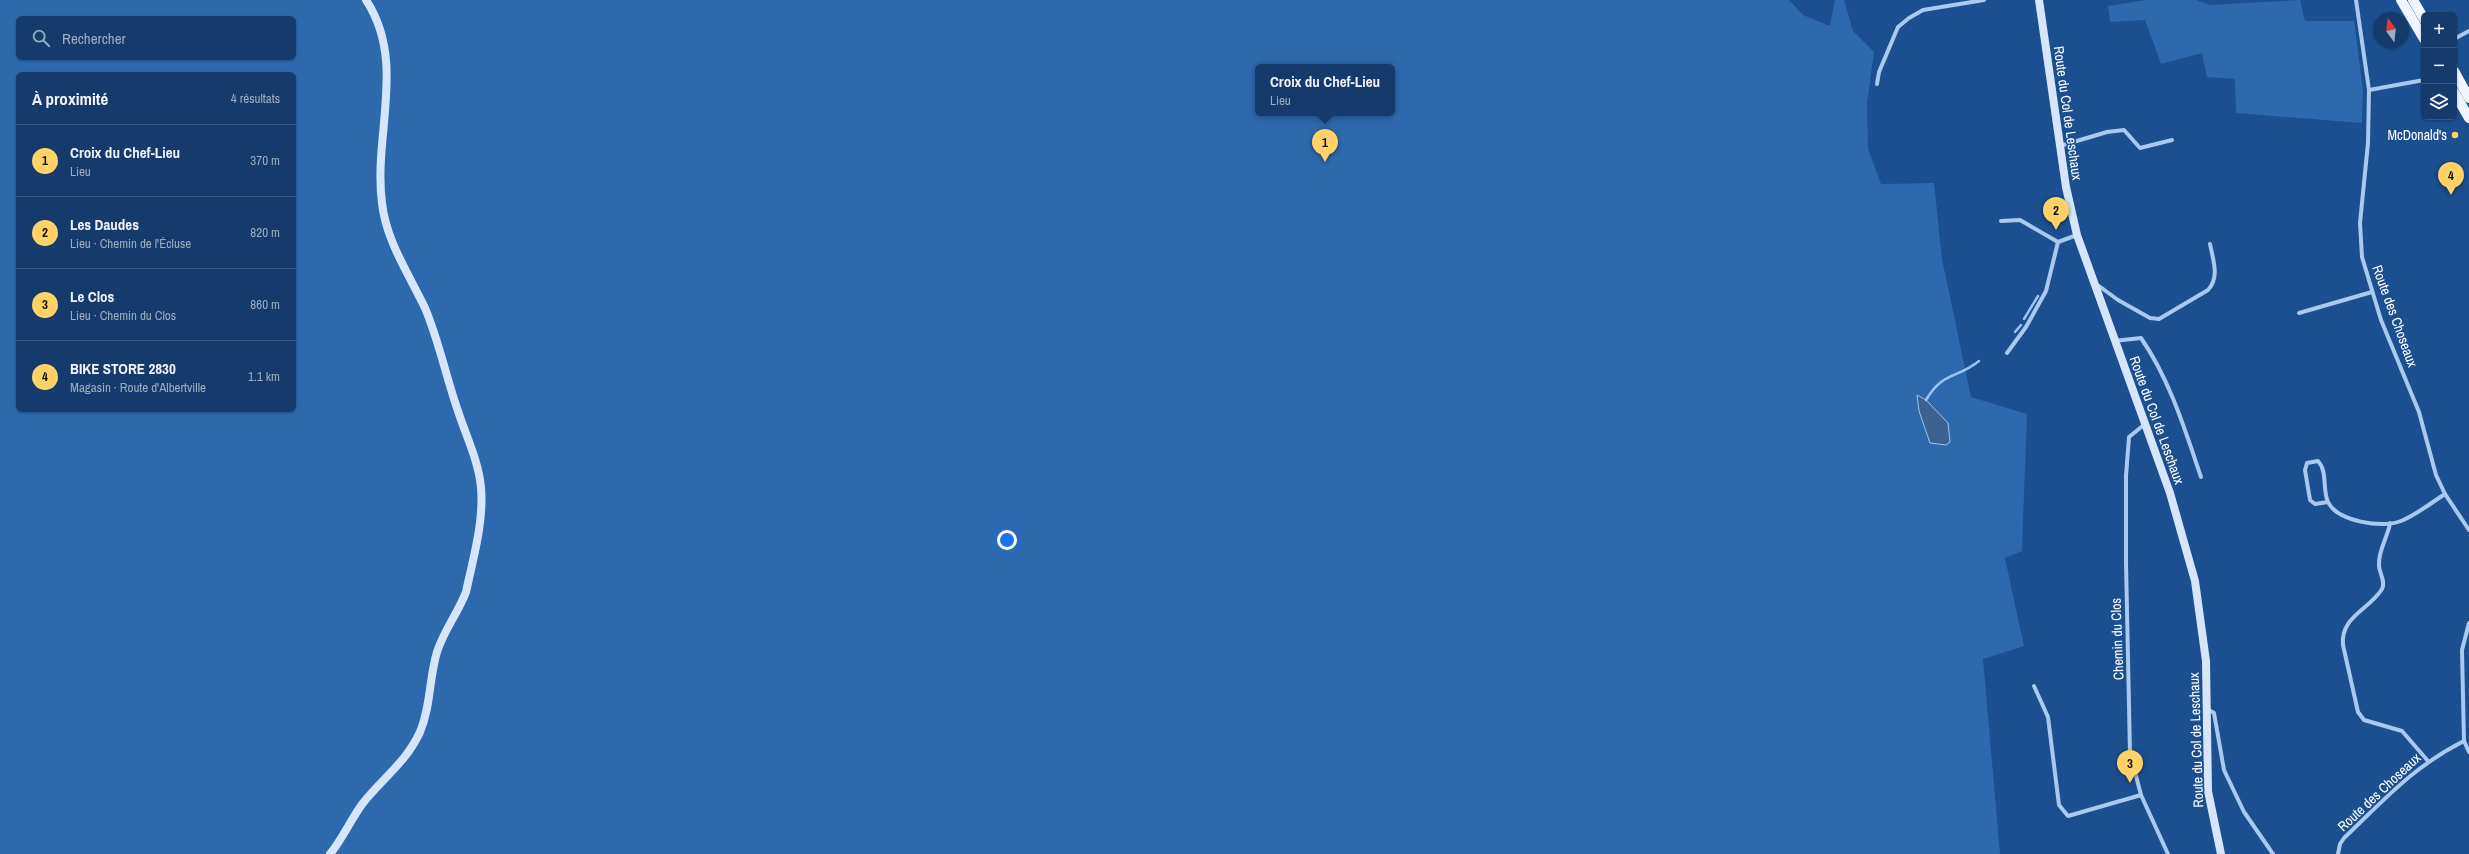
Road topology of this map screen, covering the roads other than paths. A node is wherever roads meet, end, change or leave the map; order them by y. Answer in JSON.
{"nodes":[{"id":1,"x":366,"y":0,"type":"edge"},
{"id":2,"x":1984,"y":0,"type":"edge"},
{"id":3,"x":2039,"y":0,"type":"edge"},
{"id":4,"x":2356,"y":0,"type":"edge"},
{"id":5,"x":2401,"y":0,"type":"edge"},
{"id":6,"x":2413,"y":0,"type":"edge"},
{"id":7,"x":2421,"y":14,"type":"edge"},
{"id":8,"x":2469,"y":31,"type":"edge"},
{"id":9,"x":2421,"y":34,"type":"edge"},
{"id":10,"x":2457,"y":37,"type":"edge"},
{"id":11,"x":2457,"y":76,"type":"edge"},
{"id":12,"x":2421,"y":81,"type":"edge"},
{"id":13,"x":1877,"y":84,"type":"dead end"},
{"id":14,"x":2369,"y":90,"type":"junction"},
{"id":15,"x":2457,"y":97,"type":"edge"},
{"id":16,"x":2469,"y":98,"type":"edge"},
{"id":17,"x":2469,"y":118,"type":"edge"},
{"id":18,"x":2172,"y":140,"type":"dead end"},
{"id":19,"x":2060,"y":146,"type":"junction"},
{"id":20,"x":2001,"y":221,"type":"dead end"},
{"id":21,"x":2077,"y":235,"type":"junction"},
{"id":22,"x":2058,"y":242,"type":"junction"},
{"id":23,"x":2210,"y":244,"type":"dead end"},
{"id":24,"x":2094,"y":286,"type":"junction"},
{"id":25,"x":2372,"y":292,"type":"junction"},
{"id":26,"x":2299,"y":313,"type":"dead end"},
{"id":27,"x":2114,"y":340,"type":"junction"},
{"id":28,"x":2007,"y":353,"type":"dead end"},
{"id":29,"x":2145,"y":424,"type":"junction"},
{"id":30,"x":2201,"y":477,"type":"dead end"},
{"id":31,"x":2445,"y":494,"type":"junction"},
{"id":32,"x":2328,"y":502,"type":"junction"},
{"id":33,"x":2390,"y":523,"type":"junction"},
{"id":34,"x":2469,"y":530,"type":"edge"},
{"id":35,"x":2469,"y":623,"type":"edge"},
{"id":36,"x":2034,"y":686,"type":"dead end"},
{"id":37,"x":2207,"y":709,"type":"junction"},
{"id":38,"x":2464,"y":741,"type":"junction"},
{"id":39,"x":2469,"y":752,"type":"edge"},
{"id":40,"x":2428,"y":761,"type":"junction"},
{"id":41,"x":2141,"y":795,"type":"junction"},
{"id":42,"x":330,"y":854,"type":"edge"},
{"id":43,"x":2168,"y":854,"type":"edge"},
{"id":44,"x":2221,"y":854,"type":"edge"},
{"id":45,"x":2273,"y":854,"type":"edge"},
{"id":46,"x":2338,"y":854,"type":"edge"}],
"edges":[{"from":1,"to":42,"type":"main road"},
{"from":2,"to":13,"type":"street"},
{"from":3,"to":19,"type":"main road","name":"Route du Col de Leschaux"},
{"from":4,"to":14,"type":"street","name":"Route des Choseaux"},
{"from":5,"to":9,"type":"main road"},
{"from":6,"to":7,"type":"main road"},
{"from":8,"to":10,"type":"street"},
{"from":11,"to":16,"type":"main road"},
{"from":12,"to":14,"type":"street"},
{"from":14,"to":25,"type":"street","name":"Route des Choseaux"},
{"from":15,"to":17,"type":"main road"},
{"from":18,"to":19,"type":"street"},
{"from":19,"to":21,"type":"main road","name":"Route du Col de Leschaux"},
{"from":20,"to":22,"type":"street"},
{"from":21,"to":22,"type":"street"},
{"from":21,"to":24,"type":"main road","name":"Route du Col de Leschaux"},
{"from":22,"to":28,"type":"street"},
{"from":23,"to":24,"type":"street"},
{"from":24,"to":27,"type":"main road","name":"Route du Col de Leschaux"},
{"from":25,"to":26,"type":"street"},
{"from":25,"to":31,"type":"street","name":"Route des Choseaux"},
{"from":27,"to":29,"type":"main road","name":"Route du Col de Leschaux"},
{"from":27,"to":30,"type":"street"},
{"from":29,"to":37,"type":"main road","name":"Route du Col de Leschaux"},
{"from":29,"to":41,"type":"street","name":"Chemin du Clos"},
{"from":31,"to":33,"type":"street"},
{"from":31,"to":34,"type":"street","name":"Route des Choseaux"},
{"from":32,"to":32,"type":"street"},
{"from":32,"to":33,"type":"street"},
{"from":33,"to":40,"type":"street"},
{"from":35,"to":38,"type":"street"},
{"from":36,"to":41,"type":"street"},
{"from":37,"to":44,"type":"main road","name":"Route du Col de Leschaux"},
{"from":37,"to":45,"type":"street"},
{"from":38,"to":39,"type":"street"},
{"from":38,"to":40,"type":"street","name":"Route des Choseaux"},
{"from":40,"to":46,"type":"street","name":"Route des Choseaux"},
{"from":41,"to":43,"type":"street","name":"Chemin du Clos"}]}
